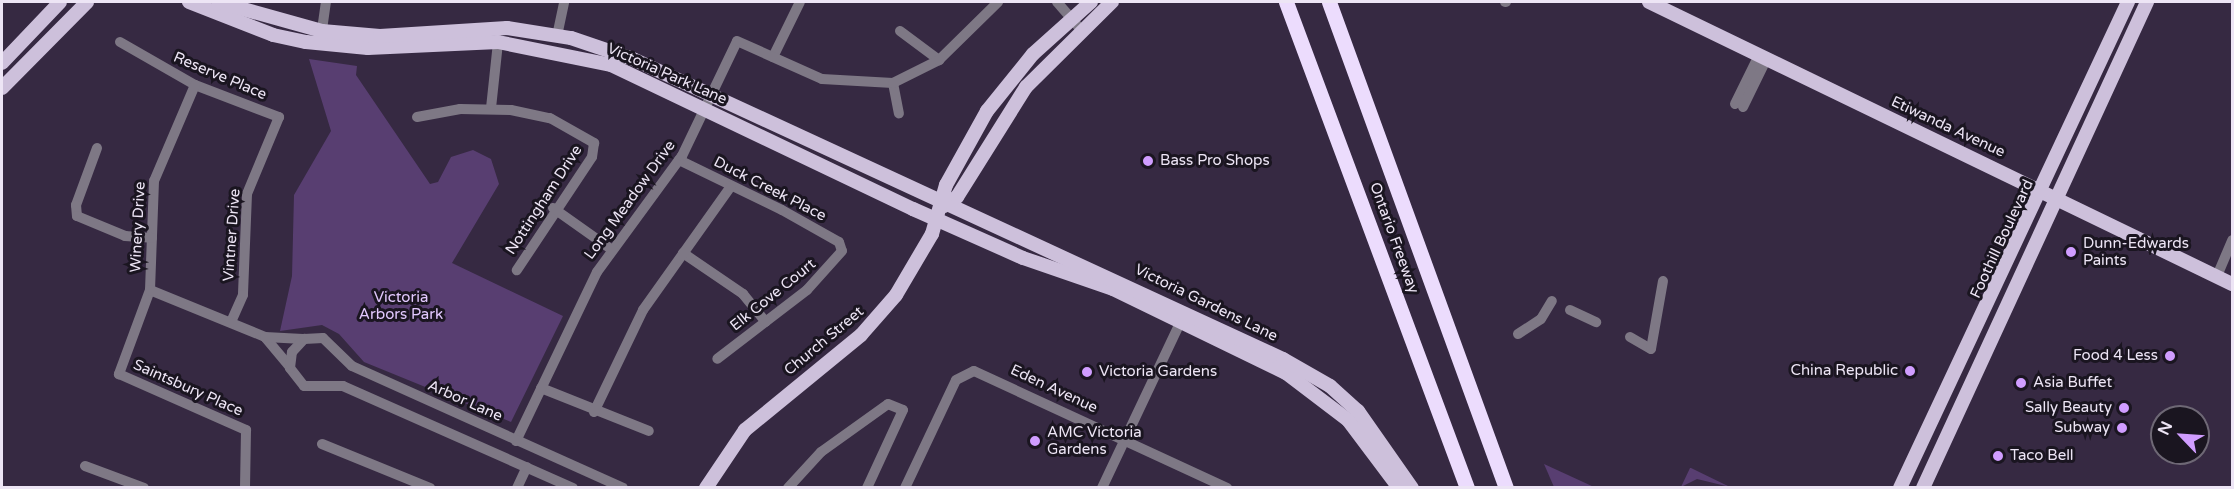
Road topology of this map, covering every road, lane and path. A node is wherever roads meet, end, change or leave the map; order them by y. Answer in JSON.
{"nodes":[{"id":1,"x":60,"y":2,"type":"edge"},
{"id":2,"x":87,"y":2,"type":"edge"},
{"id":3,"x":189,"y":2,"type":"edge"},
{"id":4,"x":218,"y":2,"type":"edge"},
{"id":5,"x":326,"y":2,"type":"edge"},
{"id":6,"x":564,"y":2,"type":"edge"},
{"id":7,"x":800,"y":2,"type":"edge"},
{"id":8,"x":998,"y":2,"type":"edge"},
{"id":9,"x":1057,"y":2,"type":"edge"},
{"id":10,"x":1091,"y":2,"type":"edge"},
{"id":11,"x":1112,"y":2,"type":"edge"},
{"id":12,"x":1286,"y":2,"type":"edge"},
{"id":13,"x":1329,"y":2,"type":"edge"},
{"id":14,"x":1649,"y":2,"type":"edge"},
{"id":15,"x":2128,"y":2,"type":"edge"},
{"id":16,"x":2147,"y":2,"type":"edge"},
{"id":17,"x":1072,"y":19,"type":"junction"},
{"id":18,"x":900,"y":31,"type":"dead end"},
{"id":19,"x":1082,"y":31,"type":"junction"},
{"id":20,"x":557,"y":36,"type":"junction"},
{"id":21,"x":321,"y":38,"type":"junction"},
{"id":22,"x":120,"y":42,"type":"dead end"},
{"id":23,"x":498,"y":42,"type":"junction"},
{"id":24,"x":1763,"y":56,"type":"junction"},
{"id":25,"x":773,"y":57,"type":"junction"},
{"id":26,"x":939,"y":60,"type":"junction"},
{"id":27,"x":2,"y":63,"type":"edge"},
{"id":28,"x":893,"y":83,"type":"junction"},
{"id":29,"x":195,"y":85,"type":"junction"},
{"id":30,"x":2,"y":88,"type":"edge"},
{"id":31,"x":708,"y":103,"type":"junction"},
{"id":32,"x":1739,"y":105,"type":"dead end"},
{"id":33,"x":491,"y":108,"type":"junction"},
{"id":34,"x":899,"y":113,"type":"dead end"},
{"id":35,"x":279,"y":117,"type":"joint"},
{"id":36,"x":417,"y":117,"type":"dead end"},
{"id":37,"x":97,"y":148,"type":"dead end"},
{"id":38,"x":679,"y":160,"type":"junction"},
{"id":39,"x":731,"y":186,"type":"junction"},
{"id":40,"x":2043,"y":190,"type":"junction"},
{"id":41,"x":2060,"y":198,"type":"junction"},
{"id":42,"x":553,"y":208,"type":"junction"},
{"id":43,"x":941,"y":213,"type":"junction"},
{"id":44,"x":152,"y":238,"type":"junction"},
{"id":45,"x":2232,"y":240,"type":"edge"},
{"id":46,"x":611,"y":249,"type":"junction"},
{"id":47,"x":842,"y":251,"type":"joint"},
{"id":48,"x":683,"y":253,"type":"junction"},
{"id":49,"x":517,"y":270,"type":"dead end"},
{"id":50,"x":2217,"y":276,"type":"junction"},
{"id":51,"x":1664,"y":281,"type":"dead end"},
{"id":52,"x":2232,"y":284,"type":"edge"},
{"id":53,"x":150,"y":290,"type":"junction"},
{"id":54,"x":1552,"y":301,"type":"dead end"},
{"id":55,"x":1570,"y":310,"type":"dead end"},
{"id":56,"x":1183,"y":316,"type":"junction"},
{"id":57,"x":231,"y":322,"type":"junction"},
{"id":58,"x":766,"y":322,"type":"junction"},
{"id":59,"x":1596,"y":322,"type":"dead end"},
{"id":60,"x":1518,"y":334,"type":"dead end"},
{"id":61,"x":265,"y":337,"type":"junction"},
{"id":62,"x":1630,"y":338,"type":"dead end"},
{"id":63,"x":304,"y":339,"type":"junction"},
{"id":64,"x":717,"y":358,"type":"dead end"},
{"id":65,"x":290,"y":368,"type":"junction"},
{"id":66,"x":119,"y":374,"type":"joint"},
{"id":67,"x":541,"y":388,"type":"junction"},
{"id":68,"x":1331,"y":404,"type":"junction"},
{"id":69,"x":594,"y":412,"type":"junction"},
{"id":70,"x":649,"y":432,"type":"dead end"},
{"id":71,"x":1125,"y":439,"type":"junction"},
{"id":72,"x":516,"y":441,"type":"junction"},
{"id":73,"x":322,"y":444,"type":"dead end"},
{"id":74,"x":1386,"y":446,"type":"junction"},
{"id":75,"x":85,"y":466,"type":"dead end"},
{"id":76,"x":527,"y":467,"type":"junction"},
{"id":77,"x":144,"y":488,"type":"edge"},
{"id":78,"x":245,"y":488,"type":"edge"},
{"id":79,"x":430,"y":488,"type":"edge"},
{"id":80,"x":517,"y":488,"type":"edge"},
{"id":81,"x":573,"y":488,"type":"edge"},
{"id":82,"x":623,"y":488,"type":"edge"},
{"id":83,"x":706,"y":488,"type":"edge"},
{"id":84,"x":788,"y":488,"type":"edge"},
{"id":85,"x":867,"y":488,"type":"edge"},
{"id":86,"x":905,"y":488,"type":"edge"},
{"id":87,"x":1102,"y":488,"type":"edge"},
{"id":88,"x":1227,"y":488,"type":"edge"},
{"id":89,"x":1399,"y":488,"type":"edge"},
{"id":90,"x":1412,"y":488,"type":"edge"},
{"id":91,"x":1467,"y":488,"type":"edge"},
{"id":92,"x":1506,"y":488,"type":"edge"},
{"id":93,"x":1900,"y":488,"type":"edge"},
{"id":94,"x":1923,"y":488,"type":"edge"}],
"edges":[{"from":1,"to":27,"type":"main road"},
{"from":2,"to":30,"type":"main road"},
{"from":3,"to":21,"type":"main road","name":"Victoria Park Lane"},
{"from":4,"to":21,"type":"main road","name":"Victoria Park Lane"},
{"from":5,"to":21,"type":"street"},
{"from":6,"to":20,"type":"street"},
{"from":7,"to":25,"type":"street"},
{"from":8,"to":26,"type":"street"},
{"from":9,"to":17,"type":"street"},
{"from":10,"to":17,"type":"main road","name":"Church Street"},
{"from":11,"to":19,"type":"main road","name":"Church Street"},
{"from":12,"to":91,"type":"highway","name":"Ontario Freeway"},
{"from":13,"to":92,"type":"highway","name":"Ontario Freeway"},
{"from":14,"to":24,"type":"main road","name":"Etiwanda Avenue"},
{"from":15,"to":40,"type":"main road","name":"Foothill Boulevard"},
{"from":16,"to":41,"type":"main road"},
{"from":17,"to":19,"type":"street"},
{"from":17,"to":43,"type":"main road","name":"Church Street"},
{"from":18,"to":26,"type":"street"},
{"from":19,"to":43,"type":"main road","name":"Church Street"},
{"from":20,"to":21,"type":"main road","name":"Victoria Park Lane"},
{"from":20,"to":31,"type":"main road","name":"Victoria Park Lane"},
{"from":21,"to":23,"type":"main road","name":"Victoria Park Lane"},
{"from":22,"to":29,"type":"street","name":"Reserve Place"},
{"from":23,"to":31,"type":"main road","name":"Victoria Park Lane"},
{"from":23,"to":33,"type":"street"},
{"from":24,"to":32,"type":"street"},
{"from":24,"to":40,"type":"main road","name":"Etiwanda Avenue"},
{"from":25,"to":28,"type":"street"},
{"from":25,"to":31,"type":"street","name":"Long Meadow Drive"},
{"from":26,"to":28,"type":"street"},
{"from":28,"to":34,"type":"street"},
{"from":29,"to":35,"type":"street","name":"Reserve Place"},
{"from":29,"to":44,"type":"street","name":"Winery Drive"},
{"from":31,"to":38,"type":"street","name":"Long Meadow Drive"},
{"from":31,"to":43,"type":"main road","name":"Victoria Park Lane"},
{"from":33,"to":36,"type":"street"},
{"from":33,"to":42,"type":"street","name":"Nottingham Drive"},
{"from":35,"to":57,"type":"street","name":"Vintner Drive"},
{"from":37,"to":44,"type":"street"},
{"from":38,"to":39,"type":"street","name":"Duck Creek Place"},
{"from":38,"to":46,"type":"street","name":"Long Meadow Drive"},
{"from":39,"to":47,"type":"street","name":"Duck Creek Place"},
{"from":39,"to":48,"type":"street"},
{"from":40,"to":41,"type":"main road","name":"Etiwanda Avenue"},
{"from":40,"to":93,"type":"main road","name":"Foothill Boulevard"},
{"from":41,"to":50,"type":"main road","name":"Etiwanda Avenue"},
{"from":41,"to":94,"type":"main road"},
{"from":42,"to":46,"type":"street"},
{"from":42,"to":49,"type":"street","name":"Nottingham Drive"},
{"from":43,"to":56,"type":"main road","name":"Victoria Gardens Lane"},
{"from":43,"to":83,"type":"main road","name":"Church Street"},
{"from":44,"to":53,"type":"street","name":"Winery Drive"},
{"from":45,"to":50,"type":"street"},
{"from":46,"to":67,"type":"street","name":"Long Meadow Drive"},
{"from":47,"to":58,"type":"street","name":"Elk Cove Court"},
{"from":48,"to":58,"type":"street"},
{"from":48,"to":69,"type":"street"},
{"from":50,"to":52,"type":"main road","name":"Etiwanda Avenue"},
{"from":51,"to":62,"type":"street"},
{"from":53,"to":57,"type":"street","name":"Arbor Lane"},
{"from":53,"to":66,"type":"street","name":"Winery Drive"},
{"from":54,"to":60,"type":"street"},
{"from":55,"to":59,"type":"street"},
{"from":56,"to":68,"type":"main road","name":"Victoria Gardens Lane"},
{"from":56,"to":71,"type":"street"},
{"from":56,"to":74,"type":"main road","name":"Victoria Gardens Lane"},
{"from":57,"to":61,"type":"street","name":"Arbor Lane"},
{"from":58,"to":64,"type":"street","name":"Elk Cove Court"},
{"from":61,"to":63,"type":"street","name":"Arbor Lane"},
{"from":61,"to":65,"type":"street","name":"Arbor Lane"},
{"from":63,"to":65,"type":"street"},
{"from":63,"to":72,"type":"street","name":"Arbor Lane"},
{"from":65,"to":76,"type":"street","name":"Arbor Lane"},
{"from":66,"to":78,"type":"street","name":"Saintsbury Place"},
{"from":67,"to":69,"type":"street"},
{"from":67,"to":72,"type":"street","name":"Long Meadow Drive"},
{"from":68,"to":74,"type":"main road"},
{"from":68,"to":89,"type":"main road","name":"Victoria Gardens Lane"},
{"from":69,"to":70,"type":"street"},
{"from":71,"to":86,"type":"street","name":"Eden Avenue"},
{"from":71,"to":87,"type":"street"},
{"from":71,"to":88,"type":"street","name":"Eden Avenue"},
{"from":72,"to":82,"type":"street","name":"Arbor Lane"},
{"from":73,"to":79,"type":"street"},
{"from":74,"to":90,"type":"main road","name":"Victoria Gardens Lane"},
{"from":75,"to":77,"type":"street"},
{"from":76,"to":80,"type":"street"},
{"from":76,"to":81,"type":"street","name":"Arbor Lane"},
{"from":84,"to":85,"type":"street"}]}
